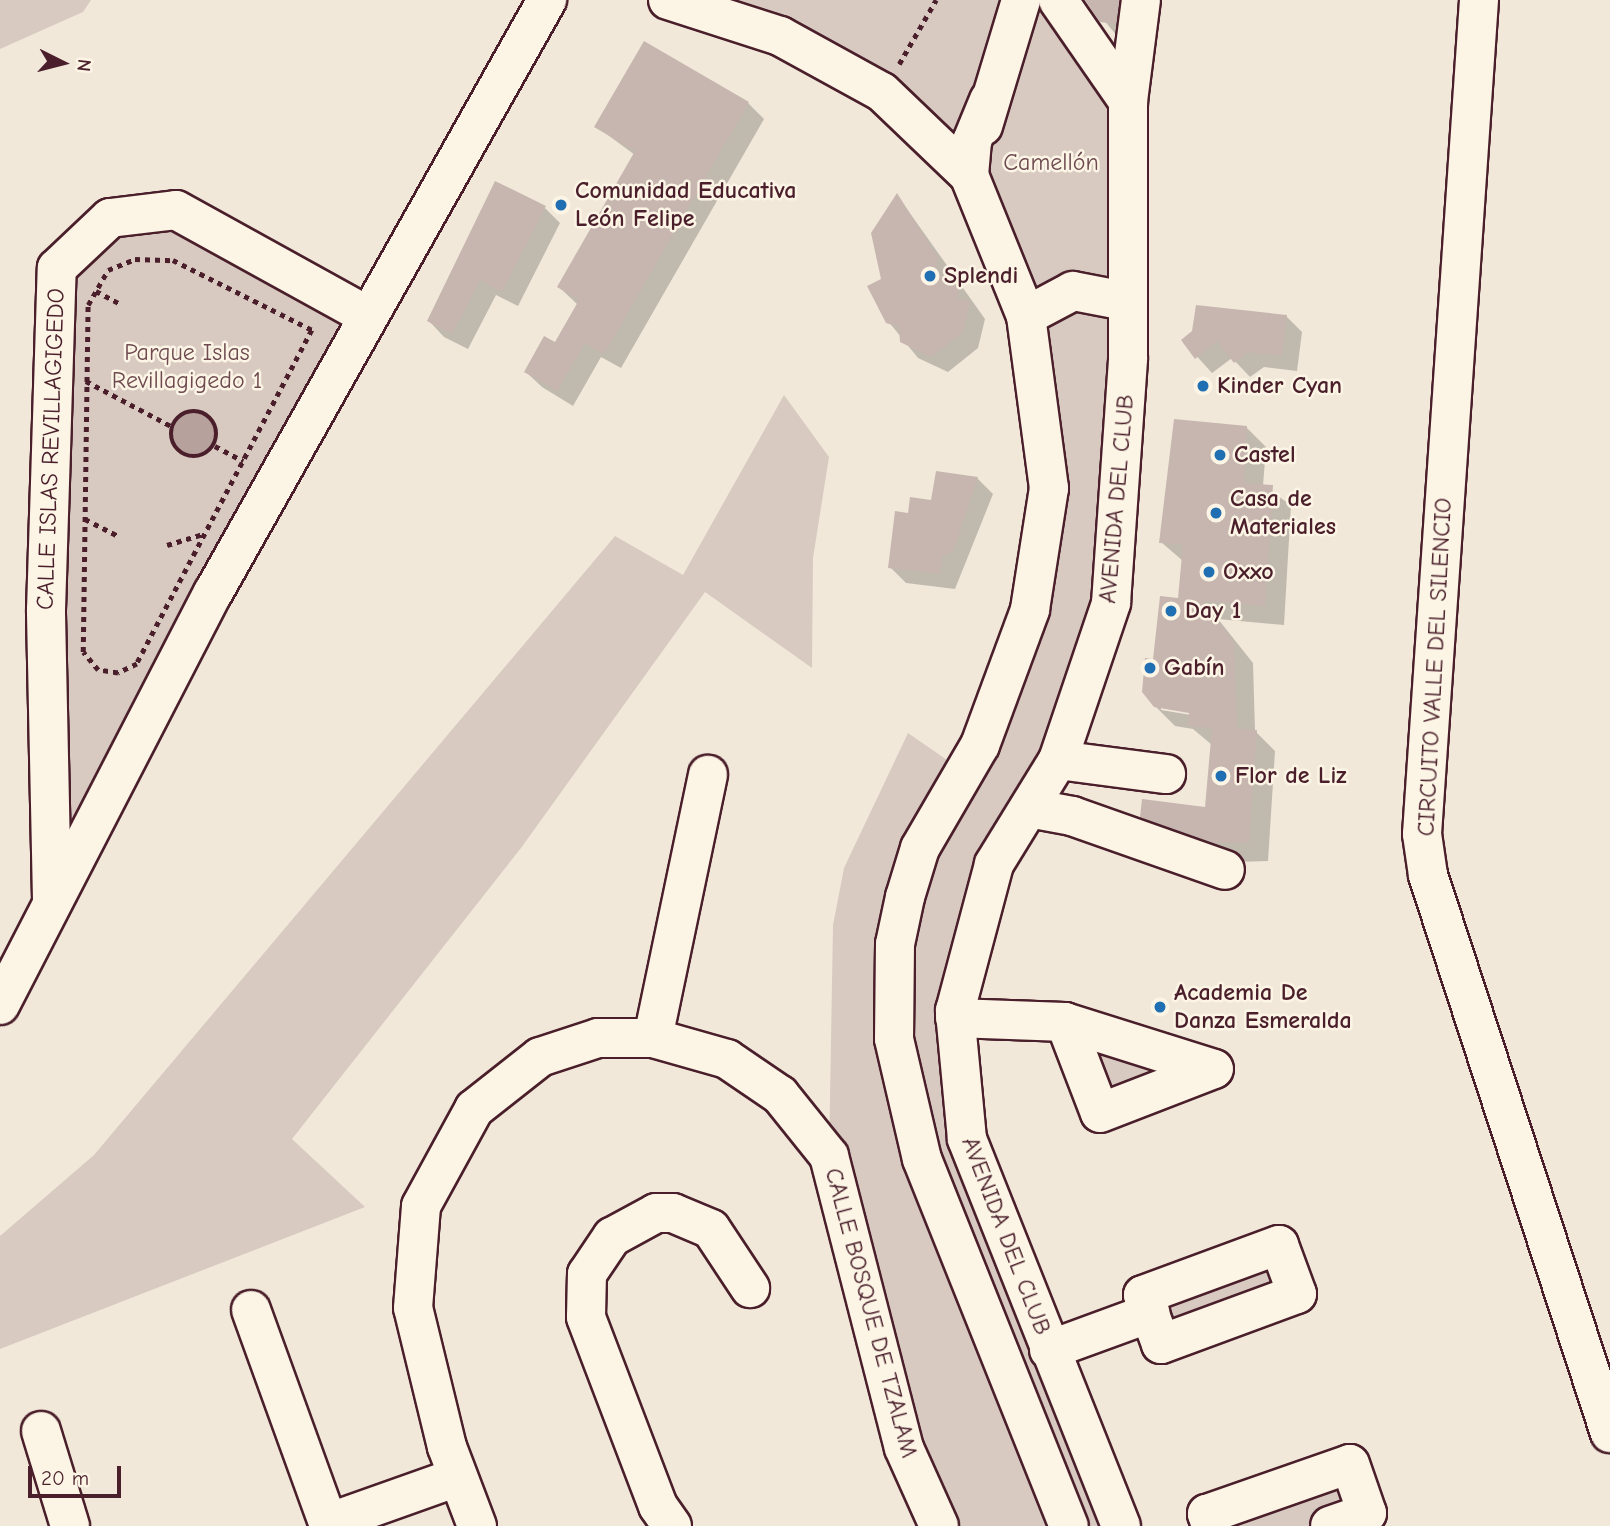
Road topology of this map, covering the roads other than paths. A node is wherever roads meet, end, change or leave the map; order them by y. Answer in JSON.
{"nodes":[{"id":1,"x":547,"y":0,"type":"edge"},
{"id":2,"x":668,"y":0,"type":"edge"},
{"id":3,"x":1021,"y":0,"type":"edge"},
{"id":4,"x":1058,"y":0,"type":"edge"},
{"id":5,"x":1479,"y":0,"type":"edge"},
{"id":6,"x":1140,"y":9,"type":"edge"},
{"id":7,"x":1088,"y":35,"type":"junction"},
{"id":8,"x":1120,"y":63,"type":"junction"},
{"id":9,"x":1128,"y":101,"type":"junction"},
{"id":10,"x":969,"y":175,"type":"junction"},
{"id":11,"x":1125,"y":301,"type":"junction"},
{"id":12,"x":368,"y":316,"type":"junction"},
{"id":13,"x":1026,"y":316,"type":"junction"},
{"id":14,"x":1058,"y":760,"type":"junction"},
{"id":15,"x":1166,"y":774,"type":"dead end"},
{"id":16,"x":708,"y":775,"type":"dead end"},
{"id":17,"x":1029,"y":808,"type":"junction"},
{"id":18,"x":1225,"y":870,"type":"dead end"},
{"id":19,"x":52,"y":906,"type":"junction"},
{"id":20,"x":0,"y":1005,"type":"edge"},
{"id":21,"x":955,"y":1018,"type":"junction"},
{"id":22,"x":1065,"y":1022,"type":"dead end"},
{"id":23,"x":653,"y":1038,"type":"junction"},
{"id":24,"x":967,"y":1139,"type":"junction"},
{"id":25,"x":922,"y":1159,"type":"junction"},
{"id":26,"x":750,"y":1288,"type":"dead end"},
{"id":27,"x":251,"y":1310,"type":"dead end"},
{"id":28,"x":1150,"y":1313,"type":"dead end"},
{"id":29,"x":1049,"y":1350,"type":"junction"},
{"id":30,"x":41,"y":1431,"type":"dead end"},
{"id":31,"x":1610,"y":1433,"type":"edge"},
{"id":32,"x":457,"y":1477,"type":"junction"},
{"id":33,"x":931,"y":1523,"type":"edge"},
{"id":34,"x":328,"y":1524,"type":"edge"},
{"id":35,"x":70,"y":1526,"type":"edge"},
{"id":36,"x":477,"y":1526,"type":"edge"},
{"id":37,"x":672,"y":1526,"type":"edge"},
{"id":38,"x":1069,"y":1526,"type":"edge"},
{"id":39,"x":1121,"y":1526,"type":"edge"},
{"id":40,"x":1211,"y":1526,"type":"edge"},
{"id":41,"x":1330,"y":1526,"type":"edge"}],
"edges":[{"from":1,"to":12,"type":"street","name":"CALLE ISLAS REVILLAGIGEDO"},
{"from":2,"to":10,"type":"street","name":"AVENIDA DEL CLUB"},
{"from":3,"to":10,"type":"street"},
{"from":4,"to":7,"type":"street"},
{"from":5,"to":31,"type":"street","name":"CIRCUITO VALLE DEL SILENCIO"},
{"from":6,"to":8,"type":"street"},
{"from":6,"to":9,"type":"street","name":"AVENIDA DEL CLUB"},
{"from":7,"to":8,"type":"street"},
{"from":7,"to":9,"type":"street"},
{"from":8,"to":9,"type":"street"},
{"from":9,"to":11,"type":"street","name":"AVENIDA DEL CLUB"},
{"from":10,"to":13,"type":"street","name":"AVENIDA DEL CLUB"},
{"from":11,"to":13,"type":"street"},
{"from":11,"to":14,"type":"street","name":"AVENIDA DEL CLUB"},
{"from":12,"to":19,"type":"street","name":"CALLE ISLAS REVILLAGIGEDO"},
{"from":12,"to":19,"type":"street","name":"CALLE ISLAS REVILLAGIGEDO"},
{"from":13,"to":25,"type":"street","name":"AVENIDA DEL CLUB"},
{"from":14,"to":15,"type":"street"},
{"from":14,"to":17,"type":"street","name":"AVENIDA DEL CLUB"},
{"from":16,"to":23,"type":"street"},
{"from":17,"to":18,"type":"street"},
{"from":17,"to":21,"type":"street","name":"AVENIDA DEL CLUB"},
{"from":19,"to":20,"type":"street","name":"CALLE ISLAS REVILLAGIGEDO"},
{"from":21,"to":22,"type":"street"},
{"from":21,"to":24,"type":"street","name":"AVENIDA DEL CLUB"},
{"from":23,"to":32,"type":"street","name":"CALLE BOSQUE DE TZALAM"},
{"from":23,"to":33,"type":"street","name":"CALLE BOSQUE DE TZALAM"},
{"from":24,"to":25,"type":"street"},
{"from":24,"to":29,"type":"street","name":"AVENIDA DEL CLUB"},
{"from":25,"to":38,"type":"street","name":"AVENIDA DEL CLUB"},
{"from":26,"to":37,"type":"street"},
{"from":27,"to":34,"type":"street"},
{"from":28,"to":29,"type":"street"},
{"from":29,"to":39,"type":"street","name":"AVENIDA DEL CLUB"},
{"from":30,"to":35,"type":"street"},
{"from":32,"to":34,"type":"street"},
{"from":32,"to":36,"type":"street","name":"CALLE BOSQUE DE TZALAM"},
{"from":40,"to":41,"type":"street"}]}
